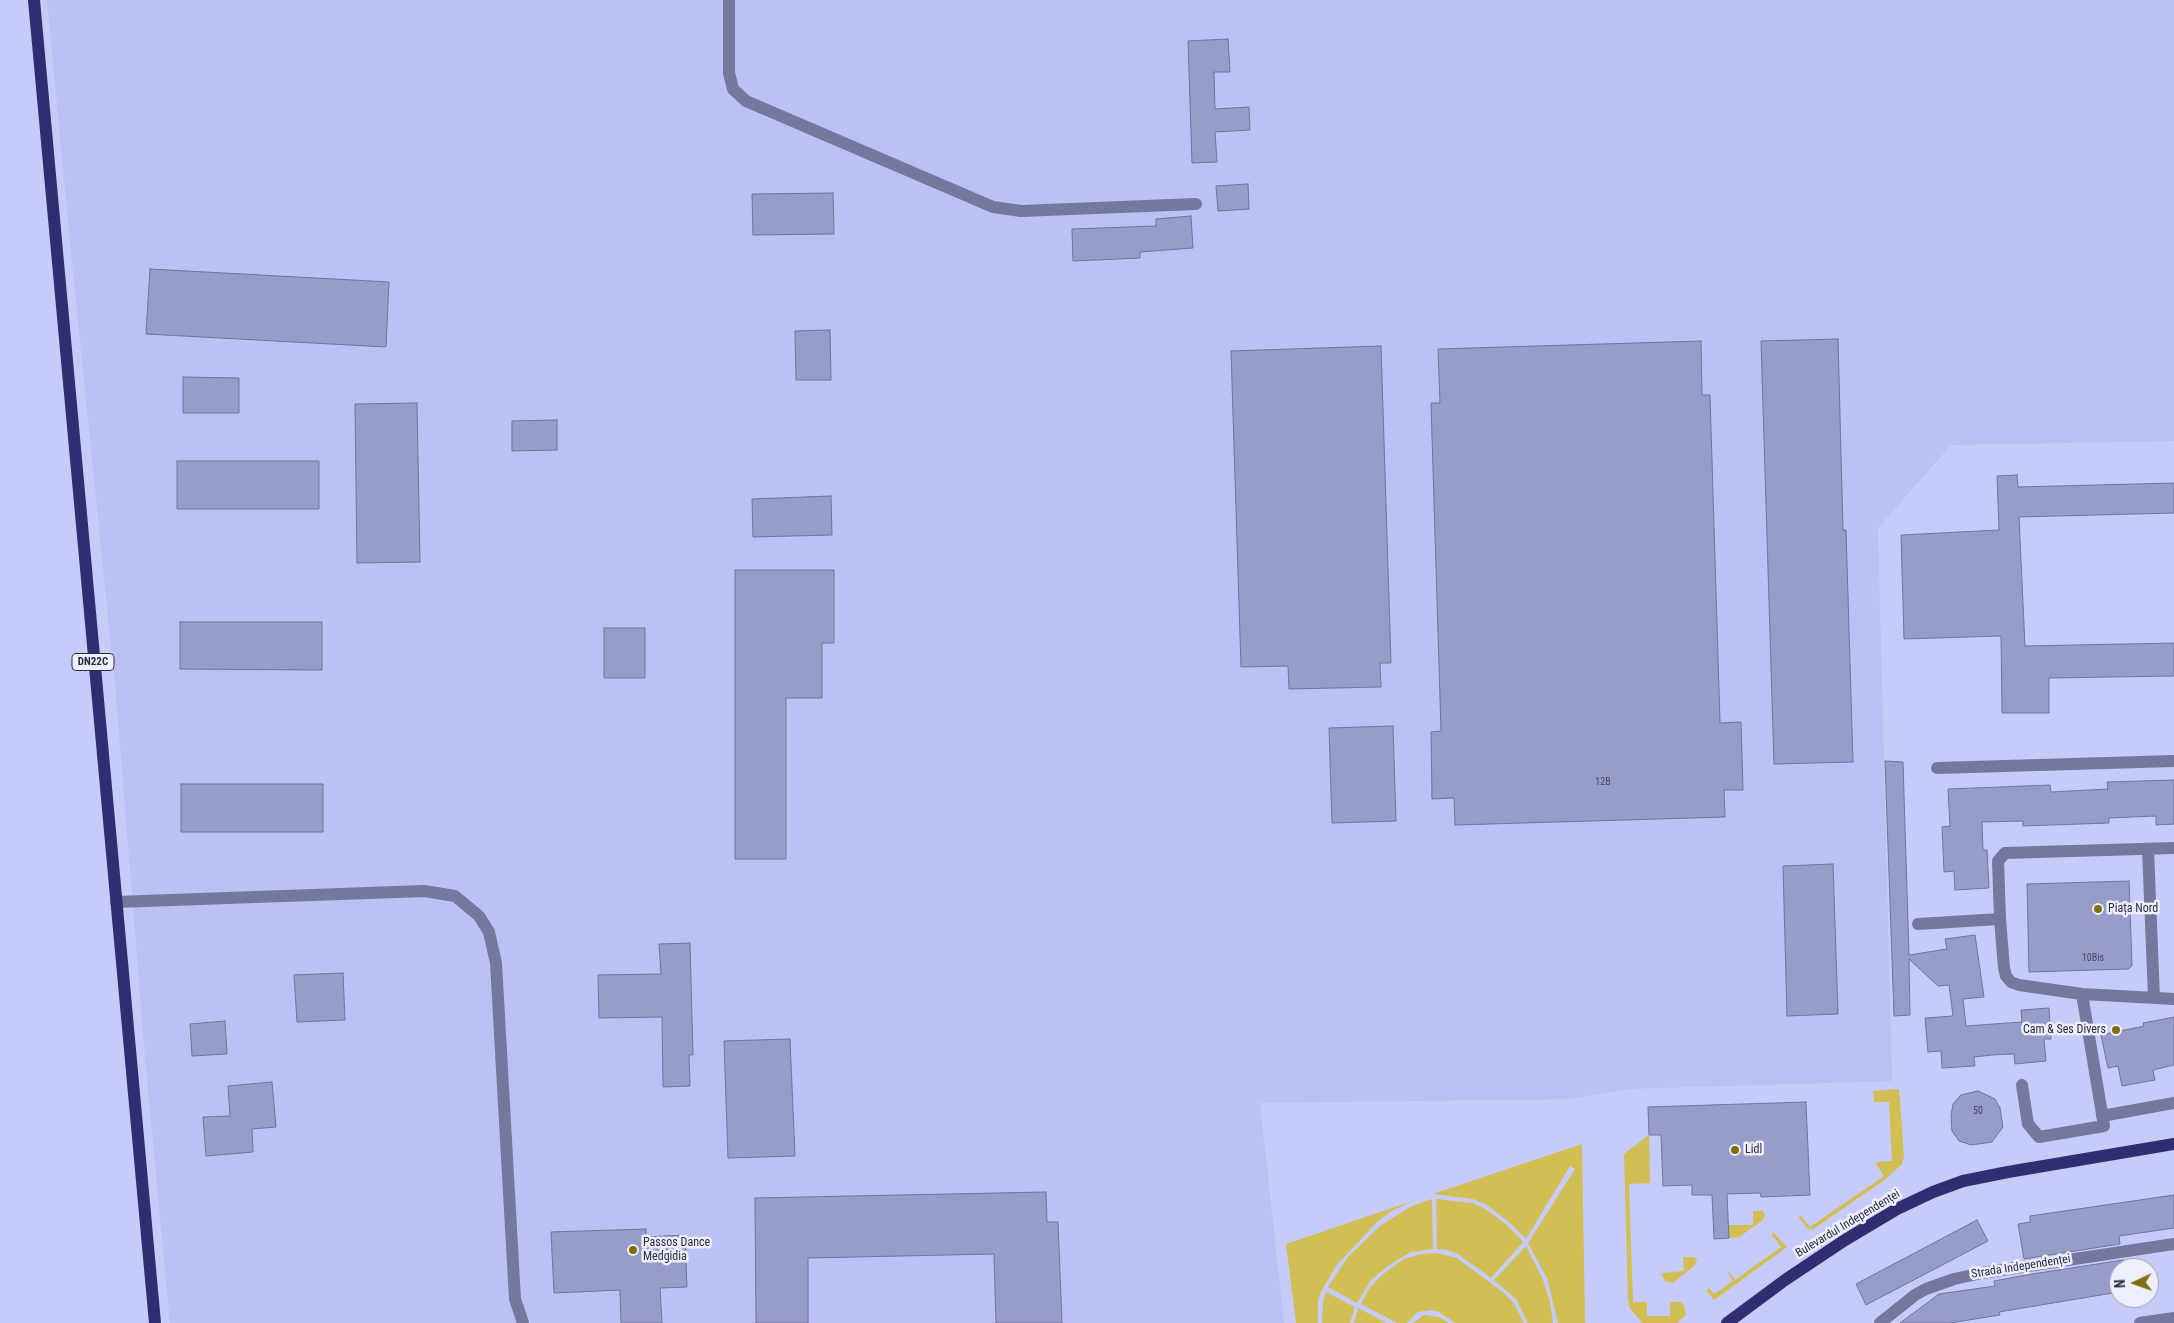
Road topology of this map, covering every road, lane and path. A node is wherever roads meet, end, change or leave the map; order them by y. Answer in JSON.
{"nodes":[{"id":1,"x":34,"y":0,"type":"edge"},
{"id":2,"x":729,"y":0,"type":"edge"},
{"id":3,"x":1196,"y":204,"type":"dead end"},
{"id":4,"x":2174,"y":761,"type":"edge"},
{"id":5,"x":1937,"y":768,"type":"dead end"},
{"id":6,"x":2174,"y":848,"type":"edge"},
{"id":7,"x":2148,"y":849,"type":"junction"},
{"id":8,"x":116,"y":902,"type":"junction"},
{"id":9,"x":2000,"y":919,"type":"junction"},
{"id":10,"x":1918,"y":924,"type":"dead end"},
{"id":11,"x":2082,"y":994,"type":"junction"},
{"id":12,"x":2154,"y":998,"type":"junction"},
{"id":13,"x":2174,"y":998,"type":"edge"},
{"id":14,"x":2022,"y":1085,"type":"dead end"},
{"id":15,"x":2174,"y":1103,"type":"edge"},
{"id":16,"x":2102,"y":1116,"type":"junction"},
{"id":17,"x":2174,"y":1144,"type":"edge"},
{"id":18,"x":2174,"y":1244,"type":"edge"},
{"id":19,"x":2174,"y":1318,"type":"edge"},
{"id":20,"x":155,"y":1323,"type":"edge"},
{"id":21,"x":523,"y":1323,"type":"edge"},
{"id":22,"x":1727,"y":1323,"type":"edge"},
{"id":23,"x":1880,"y":1323,"type":"edge"},
{"id":24,"x":2140,"y":1323,"type":"edge"}],
"edges":[{"from":1,"to":8,"type":"main road","number":"DN22C"},
{"from":2,"to":3,"type":"street"},
{"from":4,"to":5,"type":"street"},
{"from":6,"to":7,"type":"street"},
{"from":7,"to":9,"type":"street"},
{"from":7,"to":12,"type":"street"},
{"from":8,"to":20,"type":"main road","number":"DN22C"},
{"from":8,"to":21,"type":"street"},
{"from":9,"to":10,"type":"street"},
{"from":9,"to":11,"type":"street"},
{"from":11,"to":12,"type":"street"},
{"from":11,"to":16,"type":"street"},
{"from":12,"to":13,"type":"street"},
{"from":14,"to":16,"type":"street"},
{"from":15,"to":16,"type":"street"},
{"from":17,"to":22,"type":"main road","name":"Bulevardul Independenței"},
{"from":18,"to":23,"type":"street","name":"Strada Independenței"},
{"from":19,"to":24,"type":"street"}]}
